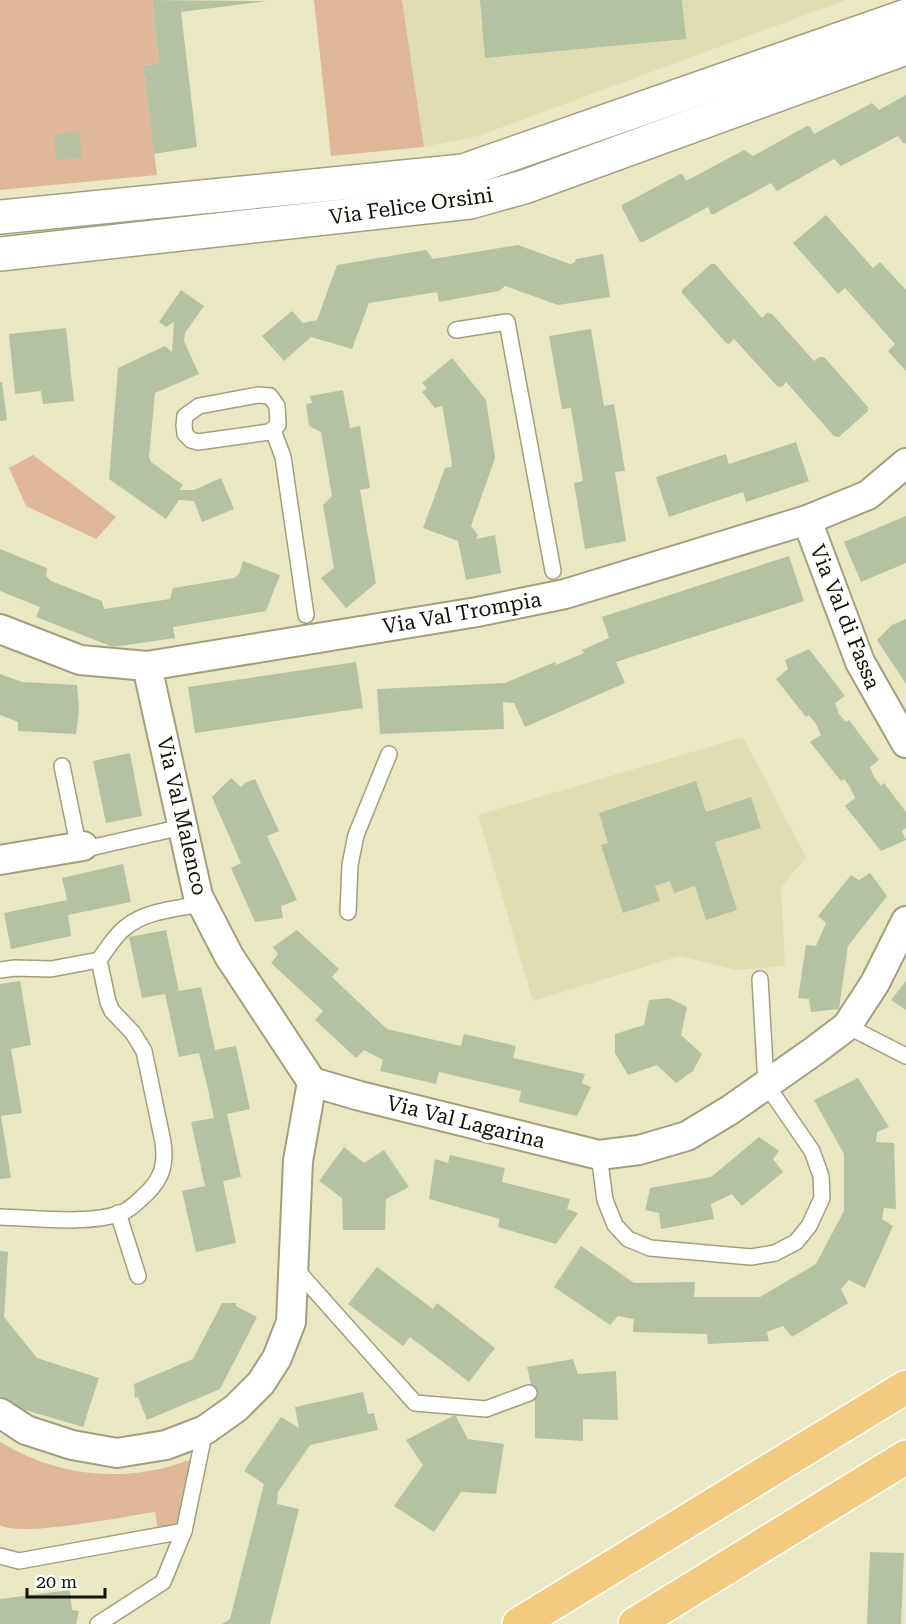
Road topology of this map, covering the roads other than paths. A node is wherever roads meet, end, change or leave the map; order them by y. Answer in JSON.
{"nodes":[{"id":1,"x":906,"y":16,"type":"edge"},
{"id":2,"x":906,"y":48,"type":"edge"},
{"id":3,"x":0,"y":217,"type":"edge"},
{"id":4,"x":0,"y":254,"type":"edge"},
{"id":5,"x":456,"y":330,"type":"dead end"},
{"id":6,"x":273,"y":430,"type":"junction"},
{"id":7,"x":906,"y":463,"type":"edge"},
{"id":8,"x":807,"y":520,"type":"junction"},
{"id":9,"x":553,"y":571,"type":"dead end"},
{"id":10,"x":306,"y":615,"type":"dead end"},
{"id":11,"x":0,"y":629,"type":"edge"},
{"id":12,"x":147,"y":666,"type":"junction"},
{"id":13,"x":906,"y":742,"type":"edge"},
{"id":14,"x":389,"y":754,"type":"dead end"},
{"id":15,"x":62,"y":766,"type":"dead end"},
{"id":16,"x":182,"y":827,"type":"junction"},
{"id":17,"x":83,"y":846,"type":"junction"},
{"id":18,"x":0,"y":860,"type":"edge"},
{"id":19,"x":202,"y":904,"type":"junction"},
{"id":20,"x":348,"y":912,"type":"dead end"},
{"id":21,"x":906,"y":921,"type":"edge"},
{"id":22,"x":99,"y":960,"type":"junction"},
{"id":23,"x":0,"y":970,"type":"edge"},
{"id":24,"x":760,"y":979,"type":"dead end"},
{"id":25,"x":847,"y":1026,"type":"junction"},
{"id":26,"x":906,"y":1056,"type":"edge"},
{"id":27,"x":312,"y":1082,"type":"junction"},
{"id":28,"x":766,"y":1084,"type":"junction"},
{"id":29,"x":599,"y":1155,"type":"junction"},
{"id":30,"x":118,"y":1213,"type":"junction"},
{"id":31,"x":0,"y":1217,"type":"edge"},
{"id":32,"x":294,"y":1267,"type":"junction"},
{"id":33,"x":138,"y":1276,"type":"dead end"},
{"id":34,"x":906,"y":1387,"type":"edge"},
{"id":35,"x":529,"y":1394,"type":"dead end"},
{"id":36,"x":0,"y":1413,"type":"edge"},
{"id":37,"x":205,"y":1430,"type":"junction"},
{"id":38,"x":906,"y":1457,"type":"edge"},
{"id":39,"x":184,"y":1531,"type":"junction"},
{"id":40,"x":0,"y":1556,"type":"edge"},
{"id":41,"x":98,"y":1624,"type":"edge"},
{"id":42,"x":519,"y":1624,"type":"edge"},
{"id":43,"x":635,"y":1624,"type":"edge"}],
"edges":[{"from":1,"to":3,"type":"street","name":"Via Felice Orsini"},
{"from":2,"to":4,"type":"street","name":"Via Felice Orsini"},
{"from":5,"to":9,"type":"lane"},
{"from":6,"to":6,"type":"lane"},
{"from":6,"to":10,"type":"lane"},
{"from":7,"to":8,"type":"street","name":"Via Val Trompia"},
{"from":8,"to":12,"type":"street","name":"Via Val Trompia"},
{"from":8,"to":13,"type":"street","name":"Via Val di Fassa"},
{"from":11,"to":12,"type":"street","name":"Via Val Trompia"},
{"from":12,"to":16,"type":"street","name":"Via Val Malenco"},
{"from":14,"to":20,"type":"lane"},
{"from":15,"to":17,"type":"lane"},
{"from":16,"to":17,"type":"lane"},
{"from":16,"to":19,"type":"street","name":"Via Val Malenco"},
{"from":17,"to":18,"type":"street"},
{"from":19,"to":22,"type":"lane"},
{"from":19,"to":27,"type":"street","name":"Via Val Malenco"},
{"from":21,"to":25,"type":"street","name":"Via Val Lagarina"},
{"from":22,"to":23,"type":"lane"},
{"from":22,"to":30,"type":"lane"},
{"from":24,"to":28,"type":"lane"},
{"from":25,"to":26,"type":"lane"},
{"from":25,"to":28,"type":"street","name":"Via Val Lagarina"},
{"from":27,"to":29,"type":"street","name":"Via Val Lagarina"},
{"from":27,"to":32,"type":"street"},
{"from":28,"to":29,"type":"street","name":"Via Val Lagarina"},
{"from":28,"to":29,"type":"lane"},
{"from":30,"to":31,"type":"lane"},
{"from":30,"to":33,"type":"lane"},
{"from":32,"to":35,"type":"lane"},
{"from":32,"to":37,"type":"street"},
{"from":34,"to":42,"type":"highway"},
{"from":36,"to":37,"type":"street"},
{"from":37,"to":39,"type":"lane"},
{"from":38,"to":43,"type":"highway"},
{"from":39,"to":40,"type":"lane"},
{"from":39,"to":41,"type":"lane"}]}
